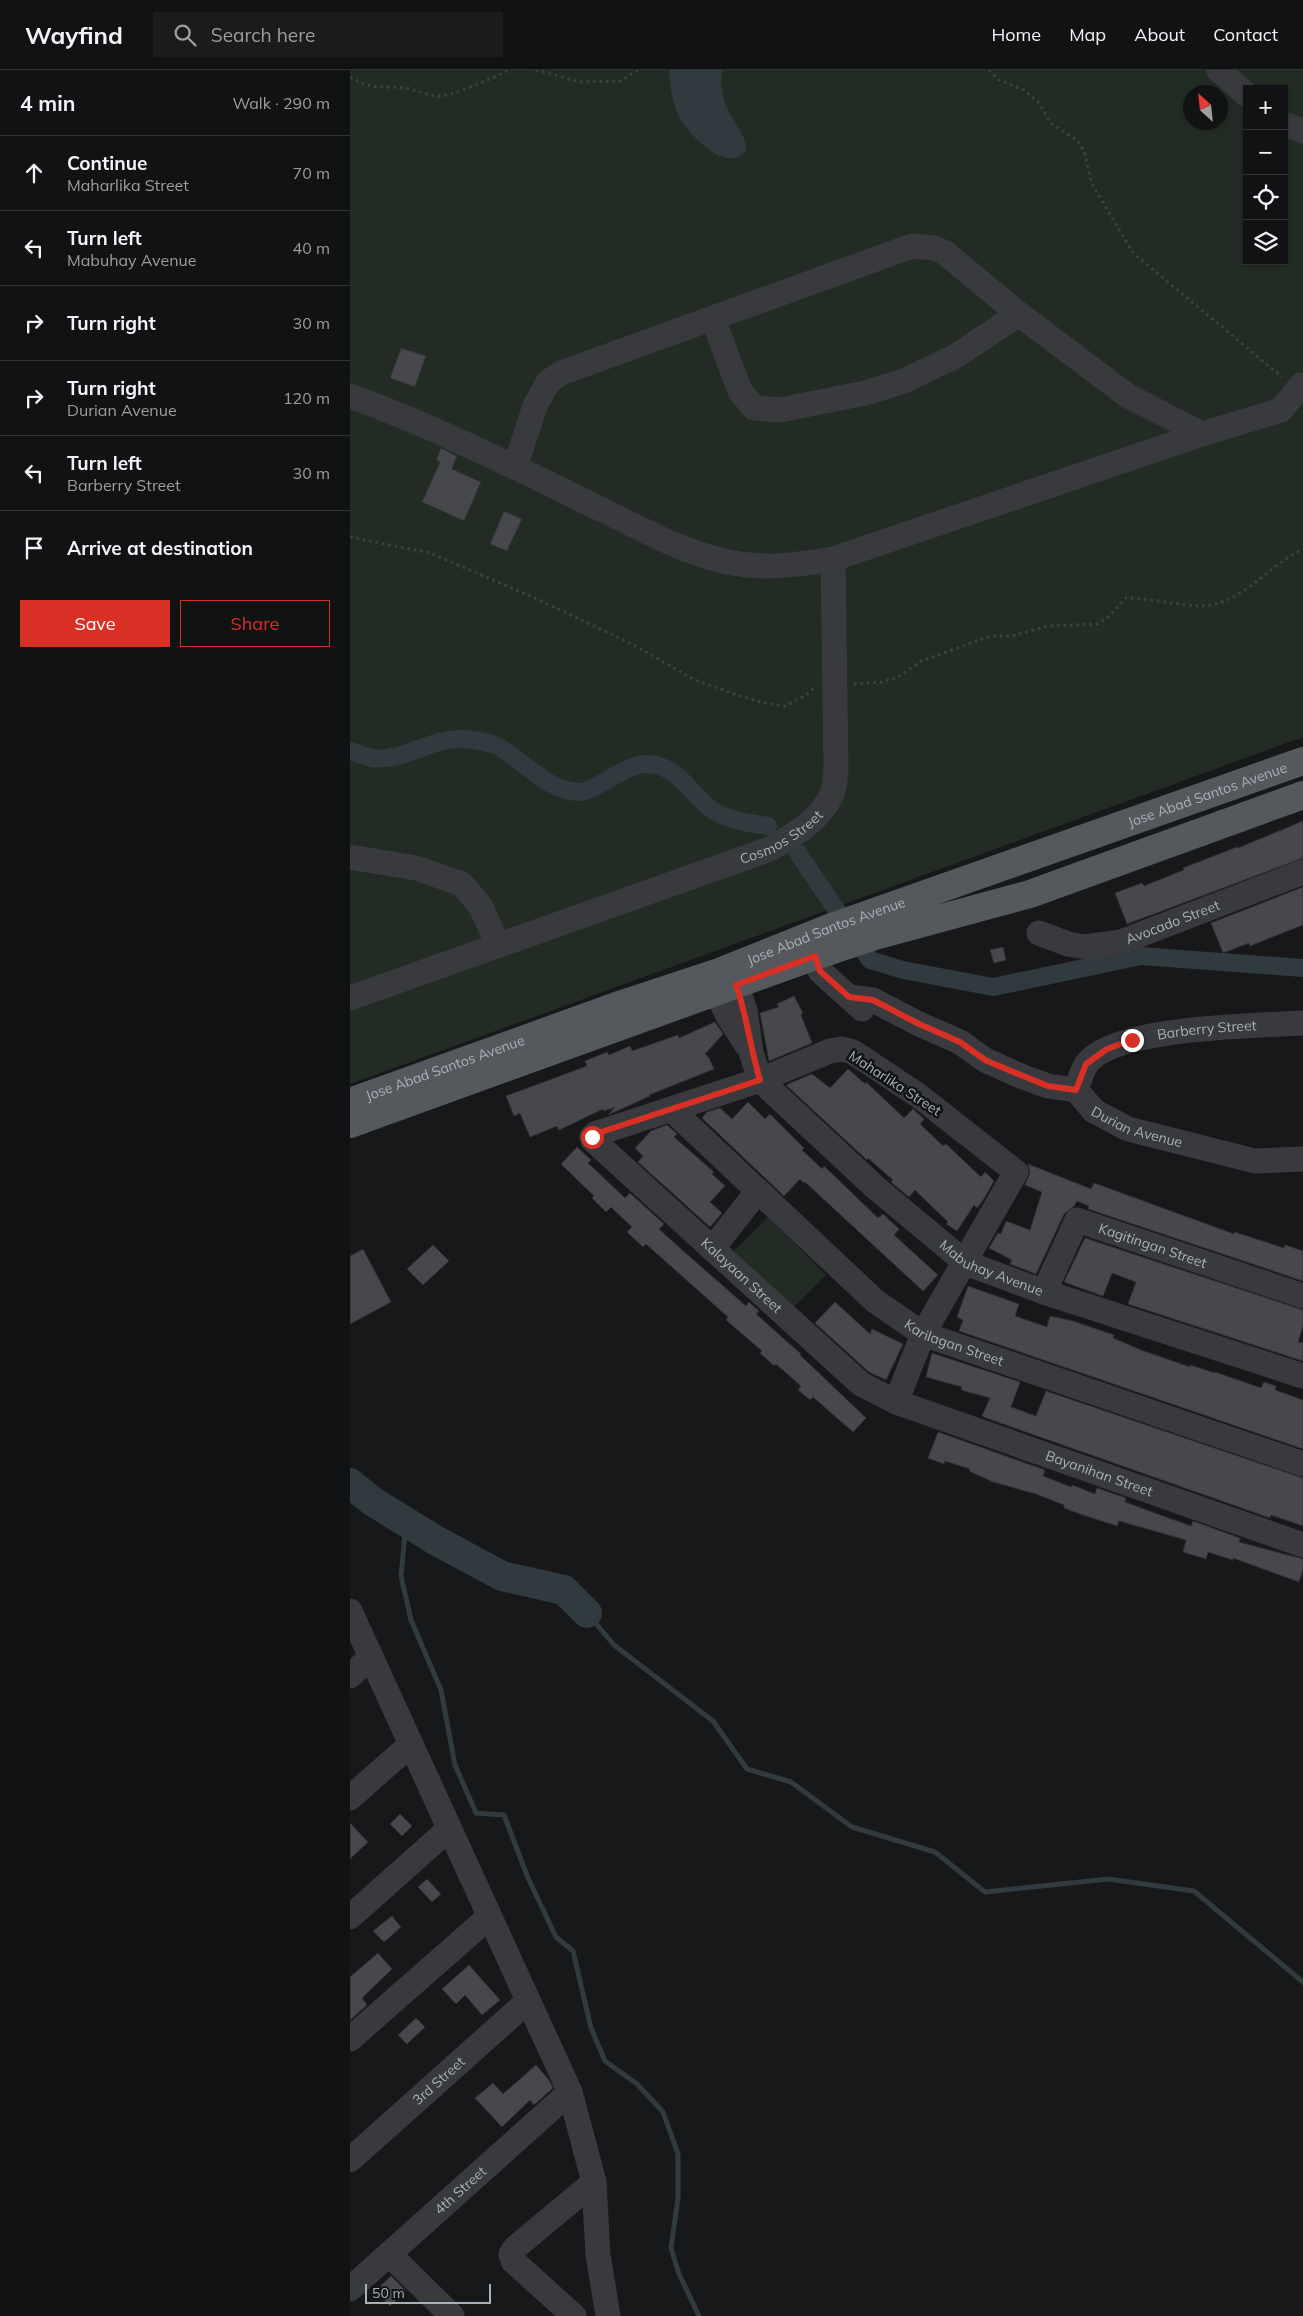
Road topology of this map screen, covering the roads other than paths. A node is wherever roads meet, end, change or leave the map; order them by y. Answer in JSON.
{"nodes":[{"id":1,"x":1219,"y":70,"type":"edge"},
{"id":2,"x":1243,"y":91,"type":"edge"},
{"id":3,"x":1288,"y":125,"type":"edge"},
{"id":4,"x":1303,"y":131,"type":"edge"},
{"id":5,"x":1019,"y":314,"type":"junction"},
{"id":6,"x":713,"y":319,"type":"junction"},
{"id":7,"x":1300,"y":385,"type":"road end"},
{"id":8,"x":350,"y":396,"type":"edge"},
{"id":9,"x":1202,"y":434,"type":"junction"},
{"id":10,"x":514,"y":468,"type":"junction"},
{"id":11,"x":834,"y":559,"type":"junction"},
{"id":12,"x":1303,"y":761,"type":"edge"},
{"id":13,"x":1303,"y":795,"type":"edge"},
{"id":14,"x":350,"y":857,"type":"edge"},
{"id":15,"x":1303,"y":872,"type":"edge"},
{"id":16,"x":872,"y":925,"type":"junction"},
{"id":17,"x":1039,"y":933,"type":"dead end"},
{"id":18,"x":823,"y":943,"type":"junction"},
{"id":19,"x":498,"y":945,"type":"junction"},
{"id":20,"x":724,"y":983,"type":"junction"},
{"id":21,"x":350,"y":998,"type":"edge"},
{"id":22,"x":1303,"y":1024,"type":"edge"},
{"id":23,"x":760,"y":1080,"type":"junction"},
{"id":24,"x":1076,"y":1090,"type":"junction"},
{"id":25,"x":350,"y":1102,"type":"edge"},
{"id":26,"x":672,"y":1110,"type":"junction"},
{"id":27,"x":350,"y":1124,"type":"edge"},
{"id":28,"x":592,"y":1140,"type":"joint"},
{"id":29,"x":1303,"y":1159,"type":"edge"},
{"id":30,"x":757,"y":1192,"type":"junction"},
{"id":31,"x":712,"y":1249,"type":"junction"},
{"id":32,"x":966,"y":1263,"type":"junction"},
{"id":33,"x":1044,"y":1292,"type":"junction"},
{"id":34,"x":1303,"y":1296,"type":"edge"},
{"id":35,"x":923,"y":1334,"type":"junction"},
{"id":36,"x":1303,"y":1376,"type":"edge"},
{"id":37,"x":896,"y":1402,"type":"junction"},
{"id":38,"x":1303,"y":1464,"type":"edge"},
{"id":39,"x":1303,"y":1545,"type":"edge"},
{"id":40,"x":350,"y":1611,"type":"edge"},
{"id":41,"x":371,"y":1657,"type":"junction"},
{"id":42,"x":350,"y":1676,"type":"edge"},
{"id":43,"x":411,"y":1744,"type":"junction"},
{"id":44,"x":350,"y":1798,"type":"edge"},
{"id":45,"x":449,"y":1828,"type":"junction"},
{"id":46,"x":350,"y":1917,"type":"edge"},
{"id":47,"x":489,"y":1917,"type":"junction"},
{"id":48,"x":528,"y":2002,"type":"junction"},
{"id":49,"x":350,"y":2039,"type":"edge"},
{"id":50,"x":570,"y":2092,"type":"junction"},
{"id":51,"x":350,"y":2160,"type":"edge"},
{"id":52,"x":594,"y":2182,"type":"junction"},
{"id":53,"x":389,"y":2254,"type":"junction"},
{"id":54,"x":350,"y":2289,"type":"edge"},
{"id":55,"x":452,"y":2316,"type":"edge"},
{"id":56,"x":574,"y":2316,"type":"edge"},
{"id":57,"x":608,"y":2316,"type":"edge"}],
"edges":[{"from":1,"to":2,"type":"street"},
{"from":3,"to":4,"type":"street"},
{"from":5,"to":6,"type":"street"},
{"from":5,"to":6,"type":"street"},
{"from":5,"to":9,"type":"street"},
{"from":6,"to":10,"type":"street"},
{"from":7,"to":9,"type":"street"},
{"from":8,"to":10,"type":"street"},
{"from":9,"to":11,"type":"street"},
{"from":10,"to":11,"type":"street"},
{"from":11,"to":19,"type":"street","name":"Cosmos Street"},
{"from":12,"to":16,"type":"main road","name":"Jose Abad Santos Avenue"},
{"from":13,"to":16,"type":"main road","name":"Jose Abad Santos Avenue"},
{"from":14,"to":19,"type":"street"},
{"from":15,"to":17,"type":"street","name":"Avocado Street"},
{"from":16,"to":18,"type":"main road","name":"Jose Abad Santos Avenue"},
{"from":18,"to":20,"type":"main road","name":"Jose Abad Santos Avenue"},
{"from":18,"to":24,"type":"street"},
{"from":19,"to":21,"type":"street","name":"Cosmos Street"},
{"from":20,"to":23,"type":"street"},
{"from":20,"to":25,"type":"main road","name":"Jose Abad Santos Avenue"},
{"from":20,"to":27,"type":"main road","name":"Jose Abad Santos Avenue"},
{"from":22,"to":24,"type":"street","name":"Barberry Street"},
{"from":23,"to":26,"type":"street","name":"Maharlika Street"},
{"from":23,"to":32,"type":"street","name":"Mabuhay Avenue"},
{"from":23,"to":32,"type":"street","name":"Maharlika Street"},
{"from":24,"to":29,"type":"street","name":"Durian Avenue"},
{"from":26,"to":28,"type":"street","name":"Maharlika Street"},
{"from":26,"to":30,"type":"street","name":"Karilagan Street"},
{"from":28,"to":31,"type":"street","name":"Kalayaan Street"},
{"from":30,"to":31,"type":"street"},
{"from":30,"to":35,"type":"street","name":"Karilagan Street"},
{"from":31,"to":37,"type":"street","name":"Kalayaan Street"},
{"from":32,"to":33,"type":"street","name":"Mabuhay Avenue"},
{"from":32,"to":35,"type":"street"},
{"from":33,"to":34,"type":"street","name":"Kagitingan Street"},
{"from":33,"to":36,"type":"street","name":"Mabuhay Avenue"},
{"from":35,"to":37,"type":"street"},
{"from":35,"to":38,"type":"street","name":"Karilagan Street"},
{"from":37,"to":39,"type":"street","name":"Bayanihan Street"},
{"from":40,"to":41,"type":"street"},
{"from":41,"to":42,"type":"street"},
{"from":41,"to":43,"type":"street"},
{"from":43,"to":44,"type":"street"},
{"from":43,"to":45,"type":"street"},
{"from":45,"to":46,"type":"street"},
{"from":45,"to":47,"type":"street"},
{"from":47,"to":48,"type":"street"},
{"from":47,"to":49,"type":"street"},
{"from":48,"to":50,"type":"street"},
{"from":48,"to":51,"type":"street","name":"3rd Street"},
{"from":50,"to":52,"type":"street"},
{"from":50,"to":53,"type":"street","name":"4th Street"},
{"from":52,"to":56,"type":"street"},
{"from":52,"to":57,"type":"street"},
{"from":53,"to":54,"type":"street","name":"4th Street"},
{"from":53,"to":55,"type":"street"}]}
